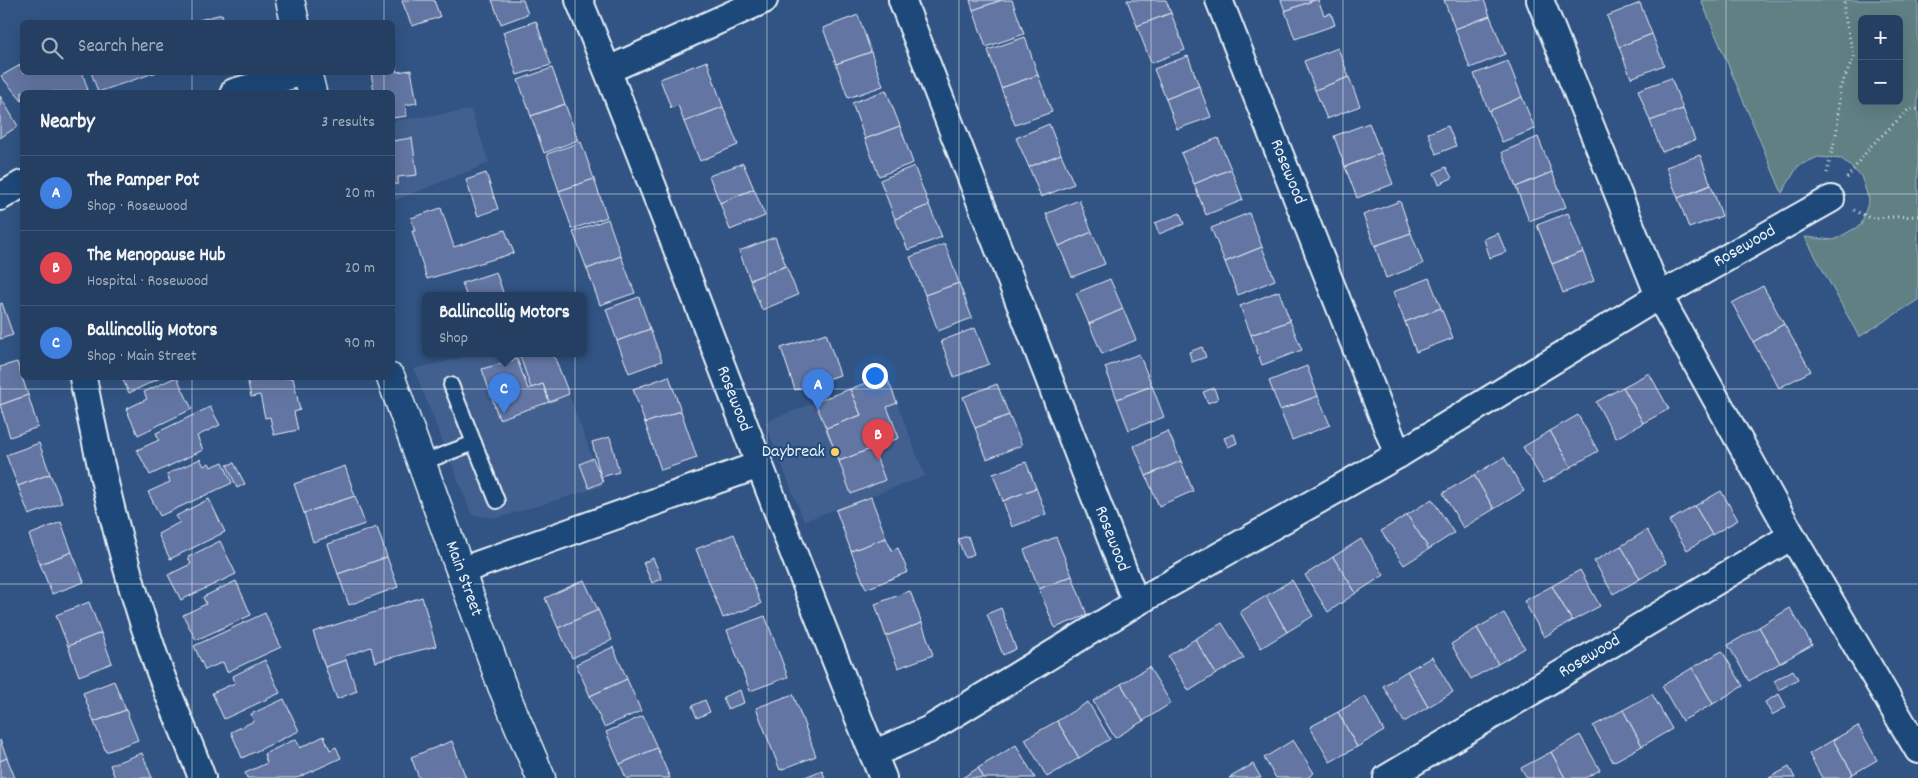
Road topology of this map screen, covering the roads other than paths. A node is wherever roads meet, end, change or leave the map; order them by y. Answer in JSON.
{"nodes":[{"id":1,"x":290,"y":0,"type":"edge"},
{"id":2,"x":579,"y":0,"type":"edge"},
{"id":3,"x":764,"y":0,"type":"edge"},
{"id":4,"x":902,"y":0,"type":"edge"},
{"id":5,"x":1219,"y":0,"type":"edge"},
{"id":6,"x":1540,"y":0,"type":"edge"},
{"id":7,"x":295,"y":20,"type":"edge"},
{"id":8,"x":608,"y":70,"type":"junction"},
{"id":9,"x":295,"y":75,"type":"edge"},
{"id":10,"x":307,"y":75,"type":"edge"},
{"id":11,"x":241,"y":90,"type":"edge"},
{"id":12,"x":311,"y":90,"type":"edge"},
{"id":13,"x":1831,"y":199,"type":"road end"},
{"id":14,"x":1659,"y":296,"type":"junction"},
{"id":15,"x":83,"y":380,"type":"edge"},
{"id":16,"x":392,"y":380,"type":"edge"},
{"id":17,"x":452,"y":386,"type":"dead end"},
{"id":18,"x":474,"y":443,"type":"junction"},
{"id":19,"x":1398,"y":455,"type":"junction"},
{"id":20,"x":421,"y":464,"type":"junction"},
{"id":21,"x":758,"y":465,"type":"junction"},
{"id":22,"x":497,"y":501,"type":"dead end"},
{"id":23,"x":1792,"y":536,"type":"junction"},
{"id":24,"x":460,"y":571,"type":"junction"},
{"id":25,"x":1136,"y":603,"type":"junction"},
{"id":26,"x":1918,"y":750,"type":"edge"},
{"id":27,"x":873,"y":754,"type":"junction"},
{"id":28,"x":202,"y":778,"type":"edge"},
{"id":29,"x":541,"y":778,"type":"edge"},
{"id":30,"x":883,"y":778,"type":"edge"},
{"id":31,"x":1387,"y":778,"type":"edge"}],
"edges":[{"from":1,"to":7,"type":"main road"},
{"from":2,"to":8,"type":"street","name":"Rosewood"},
{"from":3,"to":8,"type":"street"},
{"from":4,"to":25,"type":"street","name":"Rosewood"},
{"from":5,"to":19,"type":"street","name":"Rosewood"},
{"from":6,"to":14,"type":"street"},
{"from":8,"to":21,"type":"street","name":"Rosewood"},
{"from":9,"to":11,"type":"street"},
{"from":10,"to":12,"type":"main road"},
{"from":13,"to":14,"type":"street","name":"Rosewood"},
{"from":14,"to":19,"type":"street","name":"Rosewood"},
{"from":14,"to":23,"type":"street"},
{"from":15,"to":28,"type":"street"},
{"from":16,"to":20,"type":"main road","name":"Main Street"},
{"from":17,"to":18,"type":"lane"},
{"from":18,"to":20,"type":"lane"},
{"from":18,"to":22,"type":"lane"},
{"from":19,"to":25,"type":"street","name":"Rosewood"},
{"from":20,"to":24,"type":"main road","name":"Main Street"},
{"from":21,"to":24,"type":"street"},
{"from":21,"to":27,"type":"street","name":"Rosewood"},
{"from":23,"to":26,"type":"street"},
{"from":23,"to":31,"type":"street","name":"Rosewood"},
{"from":24,"to":29,"type":"main road","name":"Main Street"},
{"from":25,"to":27,"type":"street","name":"Rosewood"},
{"from":27,"to":30,"type":"street","name":"Rosewood"}]}
